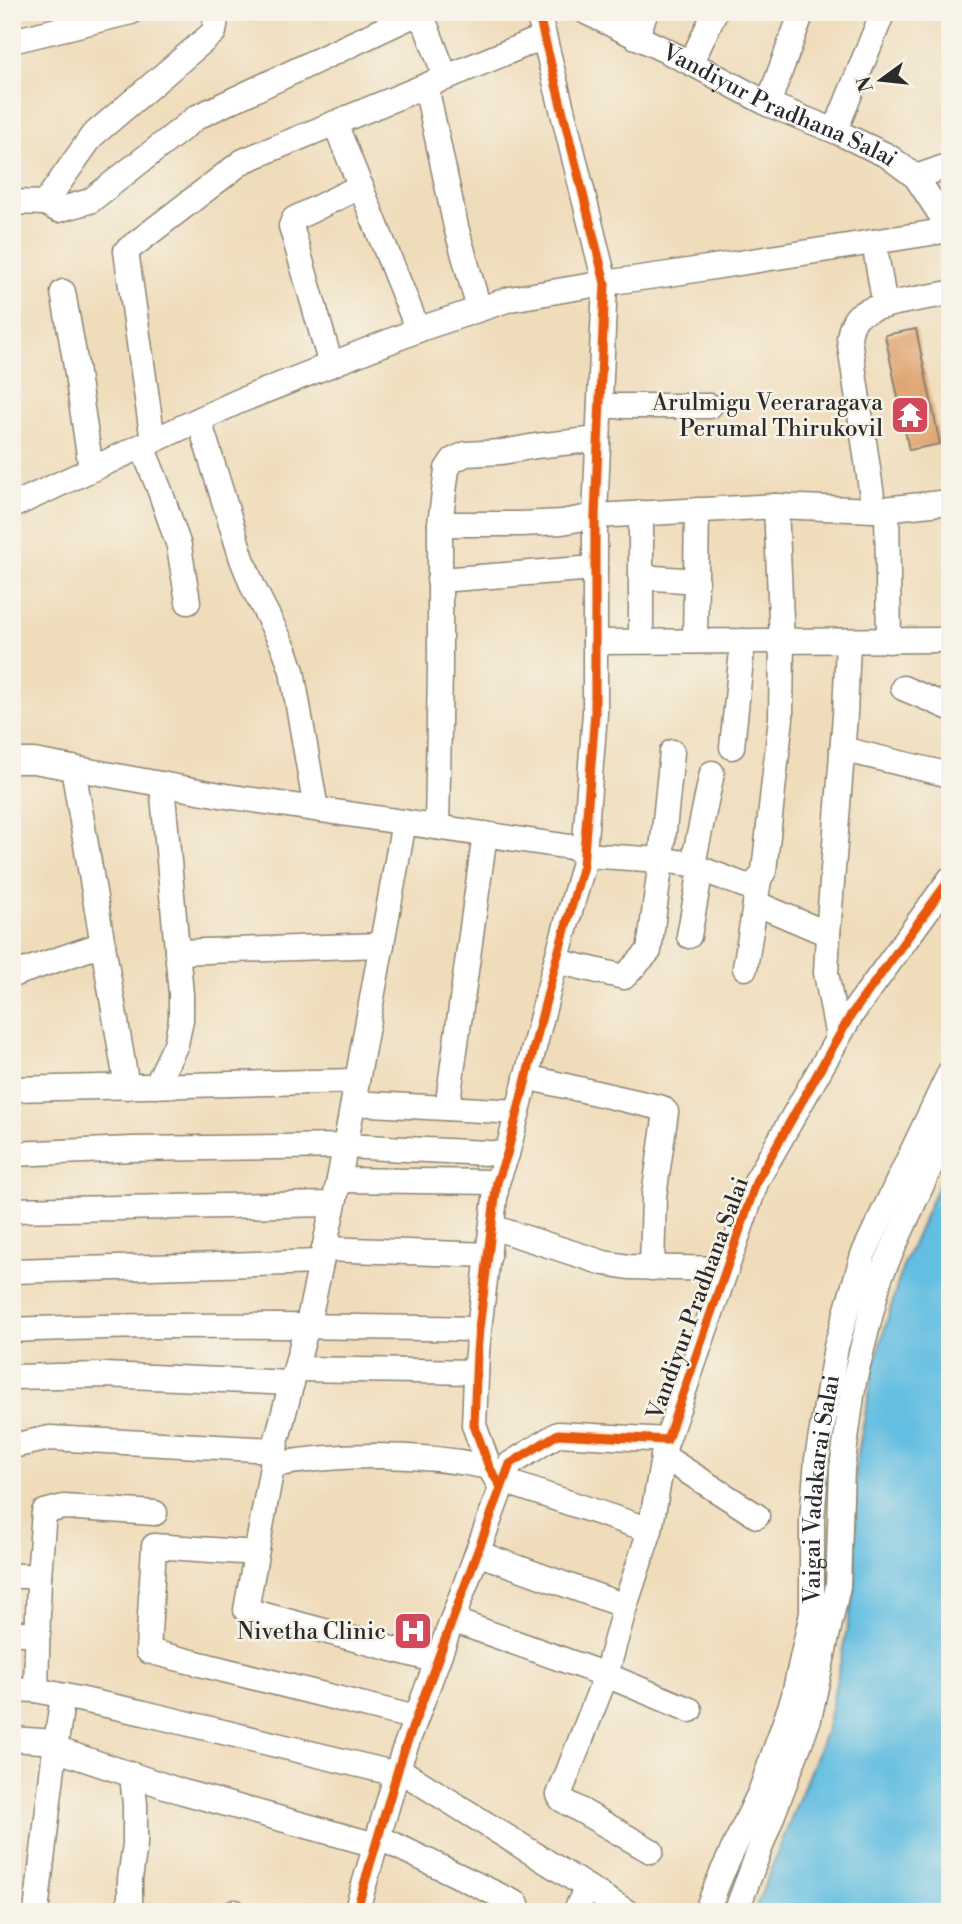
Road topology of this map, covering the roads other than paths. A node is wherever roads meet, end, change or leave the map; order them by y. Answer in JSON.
{"nodes":[{"id":1,"x":131,"y":12,"type":"edge"},
{"id":2,"x":217,"y":12,"type":"edge"},
{"id":3,"x":538,"y":12,"type":"edge"},
{"id":4,"x":586,"y":12,"type":"edge"},
{"id":5,"x":646,"y":12,"type":"edge"},
{"id":6,"x":715,"y":12,"type":"edge"},
{"id":7,"x":802,"y":12,"type":"edge"},
{"id":8,"x":883,"y":12,"type":"edge"},
{"id":9,"x":416,"y":13,"type":"edge"},
{"id":10,"x":544,"y":37,"type":"junction"},
{"id":11,"x":636,"y":37,"type":"junction"},
{"id":12,"x":12,"y":41,"type":"edge"},
{"id":13,"x":691,"y":63,"type":"junction"},
{"id":14,"x":436,"y":82,"type":"junction"},
{"id":15,"x":768,"y":104,"type":"junction"},
{"id":16,"x":335,"y":123,"type":"junction"},
{"id":17,"x":835,"y":131,"type":"junction"},
{"id":18,"x":950,"y":165,"type":"edge"},
{"id":19,"x":916,"y":177,"type":"junction"},
{"id":20,"x":360,"y":186,"type":"junction"},
{"id":21,"x":12,"y":202,"type":"edge"},
{"id":22,"x":45,"y":203,"type":"junction"},
{"id":23,"x":950,"y":229,"type":"edge"},
{"id":24,"x":874,"y":242,"type":"junction"},
{"id":25,"x":605,"y":283,"type":"junction"},
{"id":26,"x":63,"y":292,"type":"dead end"},
{"id":27,"x":950,"y":293,"type":"edge"},
{"id":28,"x":885,"y":306,"type":"junction"},
{"id":29,"x":479,"y":309,"type":"junction"},
{"id":30,"x":418,"y":330,"type":"junction"},
{"id":31,"x":331,"y":365,"type":"junction"},
{"id":32,"x":600,"y":405,"type":"junction"},
{"id":33,"x":710,"y":405,"type":"dead end"},
{"id":34,"x":199,"y":420,"type":"junction"},
{"id":35,"x":598,"y":439,"type":"junction"},
{"id":36,"x":147,"y":444,"type":"junction"},
{"id":37,"x":91,"y":469,"type":"junction"},
{"id":38,"x":950,"y":502,"type":"edge"},
{"id":39,"x":12,"y":506,"type":"edge"},
{"id":40,"x":776,"y":506,"type":"junction"},
{"id":41,"x":881,"y":509,"type":"junction"},
{"id":42,"x":697,"y":510,"type":"junction"},
{"id":43,"x":641,"y":513,"type":"junction"},
{"id":44,"x":595,"y":516,"type":"junction"},
{"id":45,"x":440,"y":524,"type":"junction"},
{"id":46,"x":595,"y":568,"type":"junction"},
{"id":47,"x":641,"y":577,"type":"junction"},
{"id":48,"x":439,"y":580,"type":"junction"},
{"id":49,"x":697,"y":581,"type":"junction"},
{"id":50,"x":188,"y":602,"type":"dead end"},
{"id":51,"x":889,"y":640,"type":"junction"},
{"id":52,"x":945,"y":640,"type":"dead end"},
{"id":53,"x":641,"y":641,"type":"junction"},
{"id":54,"x":695,"y":641,"type":"junction"},
{"id":55,"x":743,"y":641,"type":"junction"},
{"id":56,"x":782,"y":641,"type":"junction"},
{"id":57,"x":848,"y":641,"type":"junction"},
{"id":58,"x":595,"y":642,"type":"junction"},
{"id":59,"x":903,"y":688,"type":"dead end"},
{"id":60,"x":950,"y":708,"type":"edge"},
{"id":61,"x":732,"y":747,"type":"dead end"},
{"id":62,"x":842,"y":749,"type":"junction"},
{"id":63,"x":671,"y":752,"type":"dead end"},
{"id":64,"x":12,"y":761,"type":"edge"},
{"id":65,"x":73,"y":768,"type":"junction"},
{"id":66,"x":712,"y":774,"type":"dead end"},
{"id":67,"x":950,"y":775,"type":"edge"},
{"id":68,"x":162,"y":784,"type":"junction"},
{"id":69,"x":316,"y":809,"type":"junction"},
{"id":70,"x":404,"y":822,"type":"junction"},
{"id":71,"x":437,"y":827,"type":"junction"},
{"id":72,"x":485,"y":834,"type":"junction"},
{"id":73,"x":584,"y":852,"type":"junction"},
{"id":74,"x":661,"y":860,"type":"junction"},
{"id":75,"x":697,"y":867,"type":"junction"},
{"id":76,"x":950,"y":878,"type":"edge"},
{"id":77,"x":757,"y":891,"type":"junction"},
{"id":78,"x":828,"y":934,"type":"junction"},
{"id":79,"x":689,"y":936,"type":"dead end"},
{"id":80,"x":103,"y":944,"type":"junction"},
{"id":81,"x":382,"y":945,"type":"junction"},
{"id":82,"x":177,"y":952,"type":"junction"},
{"id":83,"x":556,"y":961,"type":"junction"},
{"id":84,"x":745,"y":968,"type":"dead end"},
{"id":85,"x":12,"y":975,"type":"edge"},
{"id":86,"x":838,"y":1037,"type":"junction"},
{"id":87,"x":950,"y":1072,"type":"edge"},
{"id":88,"x":527,"y":1077,"type":"junction"},
{"id":89,"x":156,"y":1086,"type":"junction"},
{"id":90,"x":127,"y":1087,"type":"junction"},
{"id":91,"x":12,"y":1089,"type":"edge"},
{"id":92,"x":355,"y":1092,"type":"junction"},
{"id":93,"x":447,"y":1108,"type":"junction"},
{"id":94,"x":518,"y":1112,"type":"junction"},
{"id":95,"x":950,"y":1123,"type":"edge"},
{"id":96,"x":345,"y":1146,"type":"junction"},
{"id":97,"x":12,"y":1154,"type":"edge"},
{"id":98,"x":507,"y":1154,"type":"junction"},
{"id":99,"x":339,"y":1180,"type":"junction"},
{"id":100,"x":497,"y":1182,"type":"junction"},
{"id":101,"x":333,"y":1204,"type":"junction"},
{"id":102,"x":12,"y":1210,"type":"edge"},
{"id":103,"x":492,"y":1227,"type":"junction"},
{"id":104,"x":489,"y":1255,"type":"junction"},
{"id":105,"x":322,"y":1256,"type":"junction"},
{"id":106,"x":652,"y":1268,"type":"junction"},
{"id":107,"x":726,"y":1269,"type":"junction"},
{"id":108,"x":12,"y":1271,"type":"edge"},
{"id":109,"x":307,"y":1326,"type":"junction"},
{"id":110,"x":479,"y":1329,"type":"junction"},
{"id":111,"x":12,"y":1331,"type":"edge"},
{"id":112,"x":476,"y":1372,"type":"junction"},
{"id":113,"x":294,"y":1376,"type":"junction"},
{"id":114,"x":12,"y":1377,"type":"edge"},
{"id":115,"x":12,"y":1446,"type":"edge"},
{"id":116,"x":665,"y":1448,"type":"junction"},
{"id":117,"x":273,"y":1457,"type":"junction"},
{"id":118,"x":498,"y":1478,"type":"junction"},
{"id":119,"x":155,"y":1513,"type":"dead end"},
{"id":120,"x":757,"y":1516,"type":"dead end"},
{"id":121,"x":650,"y":1530,"type":"junction"},
{"id":122,"x":256,"y":1553,"type":"junction"},
{"id":123,"x":477,"y":1553,"type":"junction"},
{"id":124,"x":12,"y":1576,"type":"edge"},
{"id":125,"x":39,"y":1576,"type":"junction"},
{"id":126,"x":625,"y":1606,"type":"junction"},
{"id":127,"x":452,"y":1620,"type":"junction"},
{"id":128,"x":12,"y":1633,"type":"edge"},
{"id":129,"x":38,"y":1633,"type":"junction"},
{"id":130,"x":438,"y":1661,"type":"junction"},
{"id":131,"x":606,"y":1675,"type":"junction"},
{"id":132,"x":24,"y":1689,"type":"edge"},
{"id":133,"x":63,"y":1696,"type":"junction"},
{"id":134,"x":690,"y":1710,"type":"dead end"},
{"id":135,"x":416,"y":1718,"type":"junction"},
{"id":136,"x":12,"y":1739,"type":"edge"},
{"id":137,"x":55,"y":1746,"type":"junction"},
{"id":138,"x":398,"y":1771,"type":"junction"},
{"id":139,"x":132,"y":1775,"type":"junction"},
{"id":140,"x":377,"y":1841,"type":"junction"},
{"id":141,"x":651,"y":1851,"type":"dead end"},
{"id":142,"x":587,"y":1886,"type":"junction"},
{"id":143,"x":130,"y":1905,"type":"dead end"},
{"id":144,"x":517,"y":1905,"type":"dead end"},
{"id":145,"x":36,"y":1912,"type":"edge"},
{"id":146,"x":356,"y":1912,"type":"edge"},
{"id":147,"x":575,"y":1912,"type":"edge"},
{"id":148,"x":627,"y":1912,"type":"edge"},
{"id":149,"x":706,"y":1912,"type":"edge"},
{"id":150,"x":736,"y":1912,"type":"edge"}],
"edges":[{"from":1,"to":12,"type":"street"},
{"from":2,"to":22,"type":"street"},
{"from":3,"to":10,"type":"street"},
{"from":4,"to":11,"type":"street","name":"Vandiyur Pradhana Salai"},
{"from":5,"to":11,"type":"street"},
{"from":6,"to":13,"type":"street"},
{"from":7,"to":15,"type":"street"},
{"from":8,"to":17,"type":"street"},
{"from":9,"to":14,"type":"street"},
{"from":9,"to":22,"type":"street"},
{"from":10,"to":14,"type":"street"},
{"from":10,"to":25,"type":"street"},
{"from":11,"to":13,"type":"street","name":"Vandiyur Pradhana Salai"},
{"from":13,"to":15,"type":"street","name":"Vandiyur Pradhana Salai"},
{"from":14,"to":16,"type":"street"},
{"from":14,"to":29,"type":"street"},
{"from":15,"to":17,"type":"street","name":"Vandiyur Pradhana Salai"},
{"from":16,"to":20,"type":"street"},
{"from":16,"to":36,"type":"street"},
{"from":17,"to":19,"type":"street","name":"Vandiyur Pradhana Salai"},
{"from":18,"to":19,"type":"street"},
{"from":19,"to":23,"type":"street","name":"Vandiyur Pradhana Salai"},
{"from":20,"to":30,"type":"street"},
{"from":20,"to":31,"type":"street"},
{"from":21,"to":22,"type":"street"},
{"from":23,"to":24,"type":"street"},
{"from":24,"to":25,"type":"street"},
{"from":24,"to":28,"type":"street"},
{"from":25,"to":29,"type":"street"},
{"from":25,"to":32,"type":"street"},
{"from":26,"to":37,"type":"street"},
{"from":27,"to":28,"type":"street"},
{"from":28,"to":41,"type":"street"},
{"from":29,"to":30,"type":"street"},
{"from":30,"to":31,"type":"street"},
{"from":31,"to":34,"type":"street"},
{"from":32,"to":33,"type":"street"},
{"from":32,"to":35,"type":"street"},
{"from":34,"to":36,"type":"street"},
{"from":34,"to":69,"type":"street"},
{"from":35,"to":44,"type":"street"},
{"from":35,"to":45,"type":"street"},
{"from":36,"to":37,"type":"street"},
{"from":36,"to":50,"type":"street"},
{"from":37,"to":39,"type":"street"},
{"from":38,"to":41,"type":"street"},
{"from":40,"to":41,"type":"street"},
{"from":40,"to":42,"type":"street"},
{"from":40,"to":56,"type":"street"},
{"from":41,"to":51,"type":"street"},
{"from":42,"to":43,"type":"street"},
{"from":42,"to":49,"type":"street"},
{"from":43,"to":44,"type":"street"},
{"from":43,"to":47,"type":"street"},
{"from":44,"to":45,"type":"street"},
{"from":44,"to":46,"type":"street"},
{"from":45,"to":48,"type":"street"},
{"from":46,"to":48,"type":"street"},
{"from":46,"to":58,"type":"street"},
{"from":47,"to":49,"type":"street"},
{"from":47,"to":53,"type":"street"},
{"from":48,"to":71,"type":"street"},
{"from":49,"to":54,"type":"street"},
{"from":51,"to":52,"type":"street"},
{"from":51,"to":57,"type":"street"},
{"from":53,"to":54,"type":"street"},
{"from":53,"to":58,"type":"street"},
{"from":54,"to":55,"type":"street"},
{"from":55,"to":56,"type":"street"},
{"from":55,"to":61,"type":"street"},
{"from":56,"to":57,"type":"street"},
{"from":56,"to":77,"type":"street"},
{"from":57,"to":62,"type":"street"},
{"from":58,"to":73,"type":"street"},
{"from":59,"to":60,"type":"street"},
{"from":62,"to":67,"type":"street"},
{"from":62,"to":78,"type":"street"},
{"from":63,"to":74,"type":"street"},
{"from":64,"to":65,"type":"street"},
{"from":65,"to":68,"type":"street"},
{"from":65,"to":80,"type":"street"},
{"from":66,"to":75,"type":"street"},
{"from":68,"to":69,"type":"street"},
{"from":68,"to":82,"type":"street"},
{"from":69,"to":70,"type":"street"},
{"from":70,"to":71,"type":"street"},
{"from":70,"to":81,"type":"street"},
{"from":71,"to":72,"type":"street"},
{"from":72,"to":73,"type":"street"},
{"from":72,"to":93,"type":"street"},
{"from":73,"to":74,"type":"street"},
{"from":73,"to":83,"type":"street"},
{"from":74,"to":75,"type":"street"},
{"from":74,"to":83,"type":"street"},
{"from":75,"to":77,"type":"street"},
{"from":75,"to":79,"type":"street"},
{"from":76,"to":86,"type":"street","name":"Vandiyur Pradhana Salai"},
{"from":77,"to":78,"type":"street"},
{"from":77,"to":84,"type":"street"},
{"from":78,"to":86,"type":"street"},
{"from":80,"to":85,"type":"street"},
{"from":80,"to":90,"type":"street"},
{"from":81,"to":82,"type":"street"},
{"from":81,"to":92,"type":"street"},
{"from":82,"to":89,"type":"street"},
{"from":83,"to":88,"type":"street"},
{"from":86,"to":107,"type":"street","name":"Vandiyur Pradhana Salai"},
{"from":87,"to":149,"type":"street","name":"Vaigai Vadakarai Salai"},
{"from":88,"to":94,"type":"street"},
{"from":88,"to":106,"type":"street"},
{"from":89,"to":90,"type":"street"},
{"from":89,"to":92,"type":"street"},
{"from":90,"to":91,"type":"street"},
{"from":92,"to":93,"type":"street"},
{"from":92,"to":96,"type":"street"},
{"from":93,"to":94,"type":"street"},
{"from":94,"to":98,"type":"street"},
{"from":95,"to":150,"type":"street","name":"Vaigai Vadakarai Salai"},
{"from":96,"to":97,"type":"street"},
{"from":96,"to":98,"type":"street"},
{"from":96,"to":99,"type":"street"},
{"from":98,"to":100,"type":"street"},
{"from":99,"to":100,"type":"street"},
{"from":99,"to":101,"type":"street"},
{"from":100,"to":103,"type":"street"},
{"from":101,"to":102,"type":"street"},
{"from":101,"to":105,"type":"street"},
{"from":103,"to":104,"type":"street"},
{"from":103,"to":106,"type":"street"},
{"from":104,"to":105,"type":"street"},
{"from":104,"to":110,"type":"street"},
{"from":105,"to":108,"type":"street"},
{"from":105,"to":109,"type":"street"},
{"from":106,"to":107,"type":"street"},
{"from":107,"to":116,"type":"street","name":"Vandiyur Pradhana Salai"},
{"from":109,"to":110,"type":"street"},
{"from":109,"to":111,"type":"street"},
{"from":109,"to":113,"type":"street"},
{"from":110,"to":112,"type":"street"},
{"from":112,"to":113,"type":"street"},
{"from":112,"to":118,"type":"street"},
{"from":113,"to":114,"type":"street"},
{"from":113,"to":117,"type":"street"},
{"from":115,"to":117,"type":"street"},
{"from":116,"to":118,"type":"street","name":"Vandiyur Pradhana Salai"},
{"from":116,"to":120,"type":"street"},
{"from":116,"to":121,"type":"street"},
{"from":117,"to":118,"type":"street"},
{"from":117,"to":122,"type":"street"},
{"from":118,"to":121,"type":"street"},
{"from":118,"to":123,"type":"street","name":"Vandiyur Pradhana Salai"},
{"from":119,"to":125,"type":"street"},
{"from":121,"to":126,"type":"street"},
{"from":122,"to":130,"type":"street"},
{"from":122,"to":135,"type":"street"},
{"from":123,"to":126,"type":"street"},
{"from":123,"to":127,"type":"street","name":"Vandiyur Pradhana Salai"},
{"from":124,"to":125,"type":"street"},
{"from":125,"to":129,"type":"street"},
{"from":126,"to":131,"type":"street"},
{"from":127,"to":130,"type":"street","name":"Vandiyur Pradhana Salai"},
{"from":127,"to":131,"type":"street"},
{"from":128,"to":129,"type":"street"},
{"from":129,"to":132,"type":"street"},
{"from":130,"to":135,"type":"street","name":"Vandiyur Pradhana Salai"},
{"from":131,"to":134,"type":"street"},
{"from":131,"to":141,"type":"street"},
{"from":132,"to":133,"type":"street"},
{"from":133,"to":137,"type":"street"},
{"from":133,"to":138,"type":"street"},
{"from":135,"to":138,"type":"street","name":"Vandiyur Pradhana Salai"},
{"from":136,"to":137,"type":"street"},
{"from":137,"to":139,"type":"street"},
{"from":137,"to":145,"type":"street"},
{"from":138,"to":140,"type":"street","name":"Vandiyur Pradhana Salai"},
{"from":138,"to":142,"type":"street"},
{"from":139,"to":140,"type":"street"},
{"from":139,"to":143,"type":"street"},
{"from":140,"to":144,"type":"street"},
{"from":140,"to":146,"type":"street","name":"Vandiyur Pradhana Salai"},
{"from":142,"to":147,"type":"street"},
{"from":142,"to":148,"type":"street"}]}
